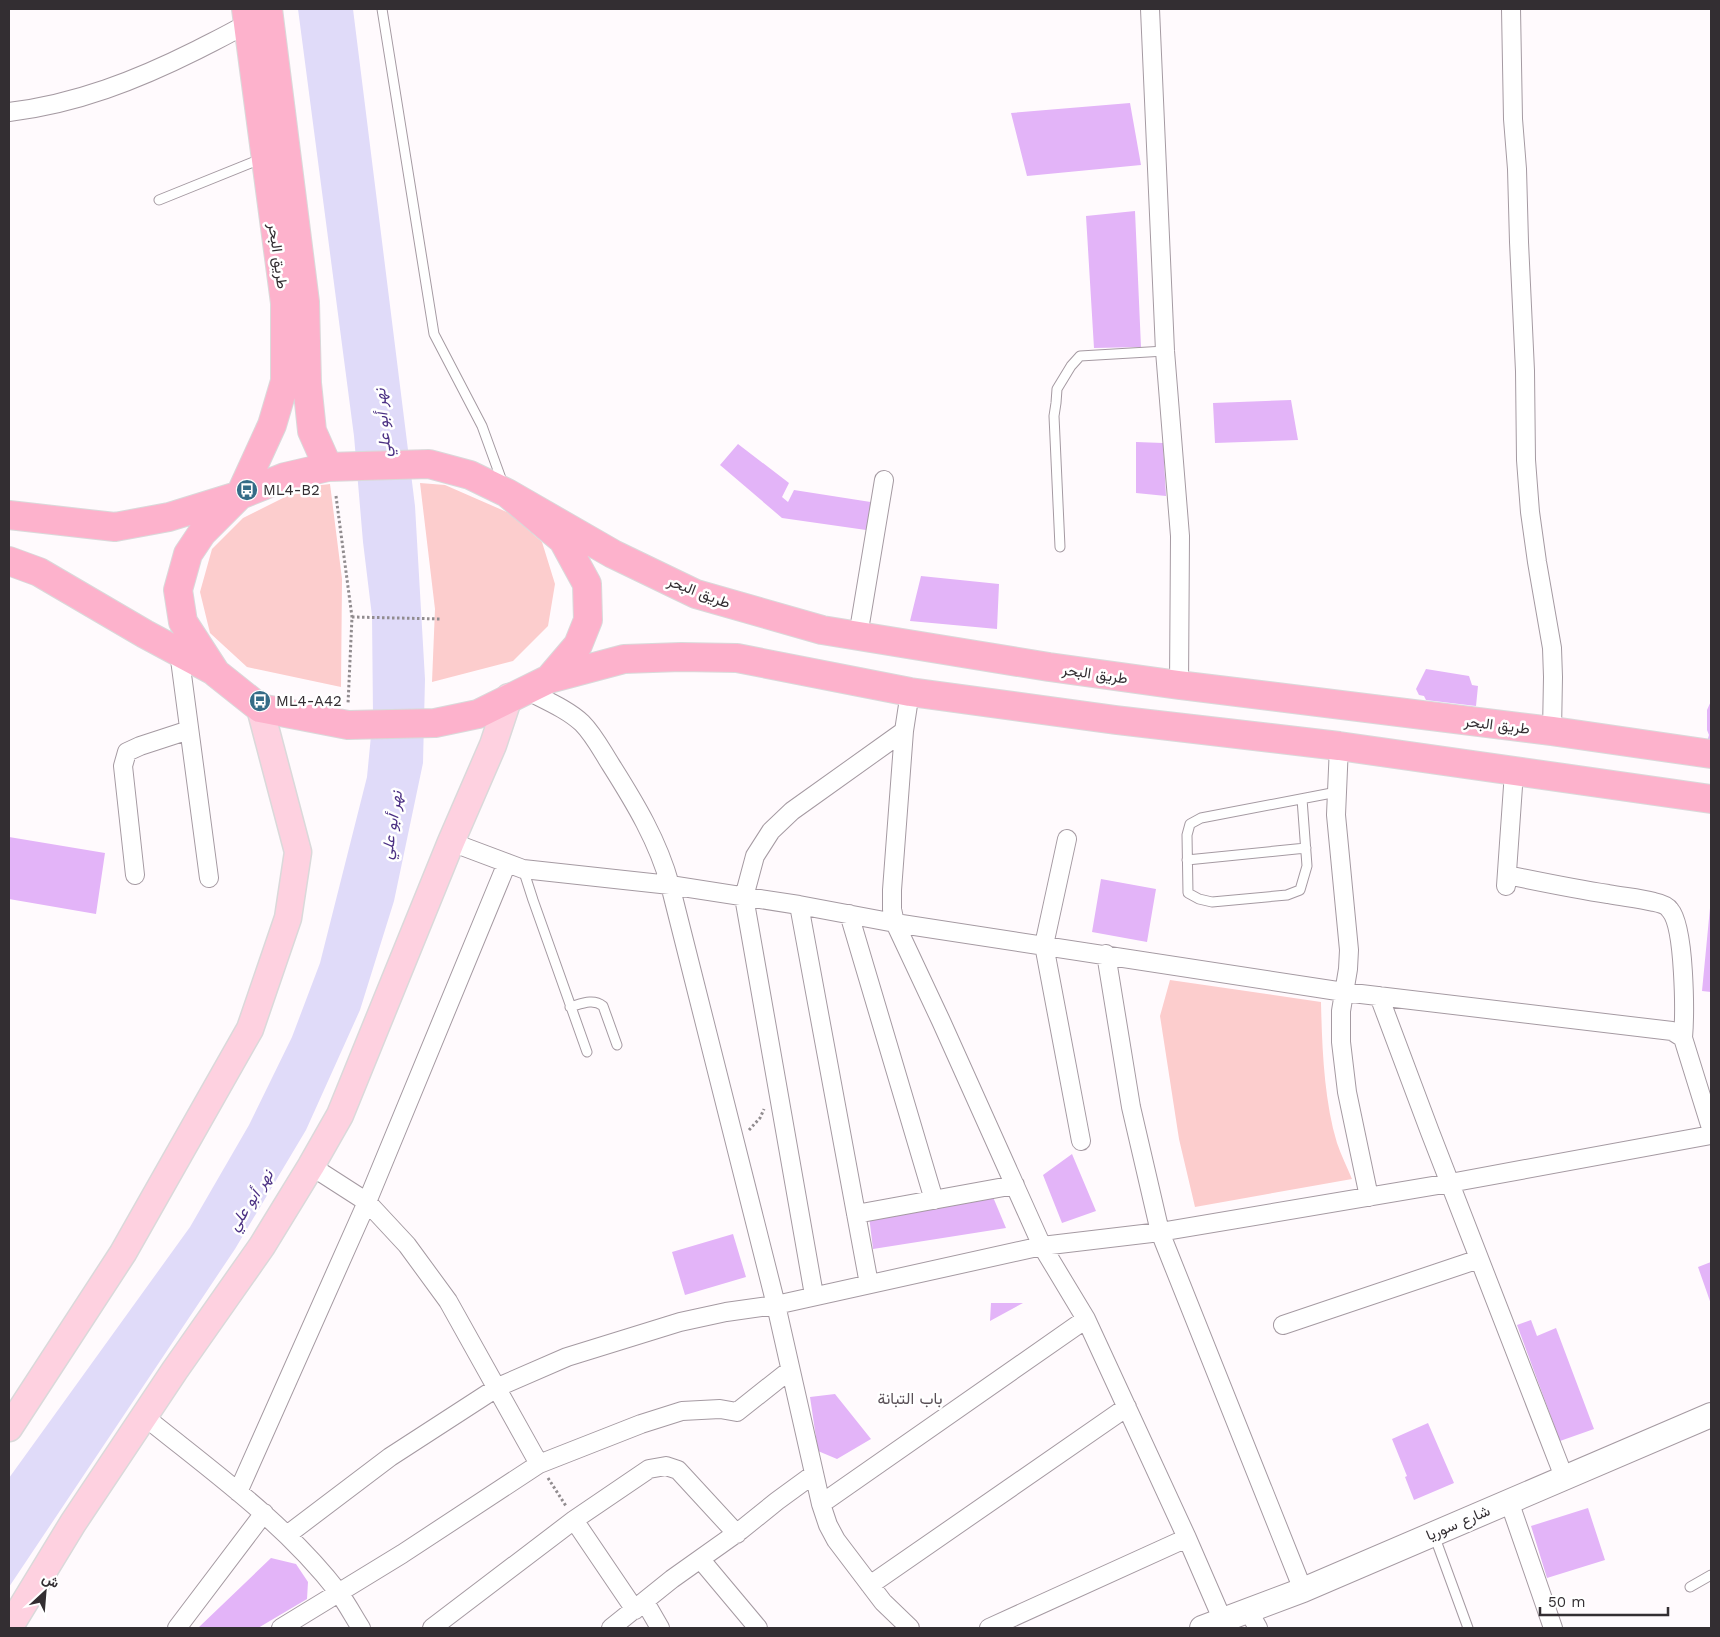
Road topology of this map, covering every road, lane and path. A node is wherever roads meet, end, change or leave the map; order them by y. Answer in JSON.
{"nodes":[{"id":1,"x":382,"y":9,"type":"edge"},
{"id":2,"x":1150,"y":9,"type":"edge"},
{"id":3,"x":1511,"y":9,"type":"edge"},
{"id":4,"x":258,"y":13,"type":"edge"},
{"id":5,"x":9,"y":112,"type":"edge"},
{"id":6,"x":264,"y":157,"type":"junction"},
{"id":7,"x":159,"y":200,"type":"dead end"},
{"id":8,"x":1165,"y":351,"type":"junction"},
{"id":9,"x":328,"y":467,"type":"junction"},
{"id":10,"x":884,"y":480,"type":"dead end"},
{"id":11,"x":507,"y":493,"type":"junction"},
{"id":12,"x":240,"y":495,"type":"junction"},
{"id":13,"x":336,"y":496,"type":"dead end"},
{"id":14,"x":9,"y":515,"type":"edge"},
{"id":15,"x":1060,"y":547,"type":"dead end"},
{"id":16,"x":9,"y":561,"type":"edge"},
{"id":17,"x":352,"y":617,"type":"junction"},
{"id":18,"x":442,"y":619,"type":"dead end"},
{"id":19,"x":858,"y":636,"type":"junction"},
{"id":20,"x":179,"y":652,"type":"junction"},
{"id":21,"x":216,"y":673,"type":"junction"},
{"id":22,"x":1179,"y":685,"type":"junction"},
{"id":23,"x":528,"y":689,"type":"junction"},
{"id":24,"x":910,"y":692,"type":"junction"},
{"id":25,"x":260,"y":708,"type":"junction"},
{"id":26,"x":348,"y":725,"type":"junction"},
{"id":27,"x":189,"y":730,"type":"junction"},
{"id":28,"x":904,"y":731,"type":"junction"},
{"id":29,"x":1552,"y":731,"type":"junction"},
{"id":30,"x":1339,"y":746,"type":"junction"},
{"id":31,"x":1711,"y":754,"type":"edge"},
{"id":32,"x":1514,"y":772,"type":"junction"},
{"id":33,"x":1337,"y":792,"type":"junction"},
{"id":34,"x":1302,"y":799,"type":"junction"},
{"id":35,"x":1711,"y":799,"type":"edge"},
{"id":36,"x":1067,"y":839,"type":"dead end"},
{"id":37,"x":451,"y":842,"type":"junction"},
{"id":38,"x":1306,"y":848,"type":"junction"},
{"id":39,"x":1187,"y":860,"type":"junction"},
{"id":40,"x":506,"y":863,"type":"junction"},
{"id":41,"x":524,"y":869,"type":"junction"},
{"id":42,"x":136,"y":875,"type":"dead end"},
{"id":43,"x":209,"y":878,"type":"dead end"},
{"id":44,"x":670,"y":885,"type":"junction"},
{"id":45,"x":744,"y":897,"type":"junction"},
{"id":46,"x":799,"y":905,"type":"junction"},
{"id":47,"x":849,"y":914,"type":"junction"},
{"id":48,"x":895,"y":923,"type":"junction"},
{"id":49,"x":1044,"y":945,"type":"junction"},
{"id":50,"x":1106,"y":954,"type":"junction"},
{"id":51,"x":1344,"y":992,"type":"junction"},
{"id":52,"x":1379,"y":996,"type":"junction"},
{"id":53,"x":570,"y":1006,"type":"junction"},
{"id":54,"x":1683,"y":1038,"type":"junction"},
{"id":55,"x":617,"y":1045,"type":"dead end"},
{"id":56,"x":587,"y":1052,"type":"dead end"},
{"id":57,"x":777,"y":1084,"type":"junction"},
{"id":58,"x":1711,"y":1128,"type":"edge"},
{"id":59,"x":1711,"y":1135,"type":"edge"},
{"id":60,"x":1081,"y":1141,"type":"dead end"},
{"id":61,"x":735,"y":1145,"type":"junction"},
{"id":62,"x":311,"y":1166,"type":"junction"},
{"id":63,"x":1450,"y":1183,"type":"junction"},
{"id":64,"x":1015,"y":1185,"type":"junction"},
{"id":65,"x":1369,"y":1196,"type":"junction"},
{"id":66,"x":934,"y":1200,"type":"junction"},
{"id":67,"x":367,"y":1202,"type":"junction"},
{"id":68,"x":856,"y":1214,"type":"junction"},
{"id":69,"x":1160,"y":1232,"type":"junction"},
{"id":70,"x":1042,"y":1246,"type":"junction"},
{"id":71,"x":1479,"y":1258,"type":"junction"},
{"id":72,"x":869,"y":1284,"type":"junction"},
{"id":73,"x":814,"y":1295,"type":"junction"},
{"id":74,"x":776,"y":1305,"type":"junction"},
{"id":75,"x":1086,"y":1319,"type":"junction"},
{"id":76,"x":1283,"y":1325,"type":"dead end"},
{"id":77,"x":790,"y":1370,"type":"junction"},
{"id":78,"x":498,"y":1387,"type":"junction"},
{"id":79,"x":1127,"y":1407,"type":"junction"},
{"id":80,"x":1711,"y":1415,"type":"edge"},
{"id":81,"x":145,"y":1417,"type":"junction"},
{"id":82,"x":9,"y":1428,"type":"edge"},
{"id":83,"x":540,"y":1464,"type":"junction"},
{"id":84,"x":814,"y":1474,"type":"junction"},
{"id":85,"x":1564,"y":1478,"type":"junction"},
{"id":86,"x":238,"y":1492,"type":"junction"},
{"id":87,"x":1509,"y":1501,"type":"junction"},
{"id":88,"x":821,"y":1504,"type":"junction"},
{"id":89,"x":264,"y":1513,"type":"junction"},
{"id":90,"x":574,"y":1520,"type":"junction"},
{"id":91,"x":737,"y":1534,"type":"junction"},
{"id":92,"x":1433,"y":1534,"type":"junction"},
{"id":93,"x":287,"y":1535,"type":"junction"},
{"id":94,"x":1187,"y":1538,"type":"junction"},
{"id":95,"x":701,"y":1560,"type":"junction"},
{"id":96,"x":1711,"y":1575,"type":"edge"},
{"id":97,"x":870,"y":1585,"type":"junction"},
{"id":98,"x":1690,"y":1587,"type":"dead end"},
{"id":99,"x":1303,"y":1590,"type":"junction"},
{"id":100,"x":339,"y":1594,"type":"junction"},
{"id":101,"x":640,"y":1606,"type":"junction"},
{"id":102,"x":1253,"y":1620,"type":"edge"},
{"id":103,"x":1212,"y":1624,"type":"edge"},
{"id":104,"x":9,"y":1628,"type":"edge"},
{"id":105,"x":177,"y":1628,"type":"edge"},
{"id":106,"x":281,"y":1628,"type":"edge"},
{"id":107,"x":361,"y":1628,"type":"edge"},
{"id":108,"x":432,"y":1628,"type":"edge"},
{"id":109,"x":611,"y":1628,"type":"edge"},
{"id":110,"x":660,"y":1628,"type":"edge"},
{"id":111,"x":758,"y":1628,"type":"edge"},
{"id":112,"x":910,"y":1628,"type":"edge"},
{"id":113,"x":989,"y":1628,"type":"edge"},
{"id":114,"x":1468,"y":1628,"type":"edge"},
{"id":115,"x":1553,"y":1628,"type":"edge"}],
"edges":[{"from":1,"to":11,"type":"lane"},
{"from":2,"to":8,"type":"street"},
{"from":3,"to":29,"type":"street"},
{"from":4,"to":5,"type":"street"},
{"from":4,"to":6,"type":"highway","name":"طريق البحر"},
{"from":4,"to":9,"type":"highway","name":"طريق البحر"},
{"from":6,"to":7,"type":"lane"},
{"from":6,"to":12,"type":"highway","name":"طريق البحر"},
{"from":8,"to":15,"type":"lane"},
{"from":8,"to":22,"type":"street"},
{"from":9,"to":11,"type":"highway"},
{"from":9,"to":12,"type":"highway"},
{"from":10,"to":19,"type":"street"},
{"from":11,"to":19,"type":"highway","name":"طريق البحر"},
{"from":11,"to":23,"type":"highway"},
{"from":12,"to":14,"type":"highway"},
{"from":12,"to":21,"type":"highway"},
{"from":13,"to":17,"type":"path"},
{"from":16,"to":20,"type":"highway"},
{"from":17,"to":18,"type":"path"},
{"from":17,"to":26,"type":"path"},
{"from":19,"to":22,"type":"highway","name":"طريق البحر"},
{"from":20,"to":21,"type":"highway"},
{"from":20,"to":27,"type":"street"},
{"from":21,"to":25,"type":"highway"},
{"from":22,"to":29,"type":"highway","name":"طريق البحر"},
{"from":23,"to":24,"type":"highway"},
{"from":23,"to":26,"type":"highway"},
{"from":23,"to":37,"type":"main road"},
{"from":23,"to":44,"type":"street"},
{"from":24,"to":28,"type":"street"},
{"from":24,"to":30,"type":"highway"},
{"from":25,"to":26,"type":"highway"},
{"from":25,"to":82,"type":"main road"},
{"from":27,"to":42,"type":"street"},
{"from":27,"to":43,"type":"street"},
{"from":28,"to":45,"type":"street"},
{"from":28,"to":48,"type":"street"},
{"from":29,"to":31,"type":"highway","name":"طريق البحر"},
{"from":30,"to":32,"type":"highway"},
{"from":30,"to":33,"type":"street"},
{"from":32,"to":35,"type":"highway"},
{"from":32,"to":54,"type":"street"},
{"from":33,"to":34,"type":"lane"},
{"from":33,"to":51,"type":"street"},
{"from":34,"to":38,"type":"lane"},
{"from":34,"to":39,"type":"lane"},
{"from":36,"to":49,"type":"street"},
{"from":37,"to":40,"type":"street"},
{"from":37,"to":62,"type":"main road"},
{"from":38,"to":39,"type":"lane"},
{"from":38,"to":39,"type":"lane"},
{"from":40,"to":41,"type":"street"},
{"from":40,"to":67,"type":"street"},
{"from":41,"to":44,"type":"street"},
{"from":41,"to":53,"type":"lane"},
{"from":44,"to":45,"type":"street"},
{"from":44,"to":61,"type":"street"},
{"from":45,"to":46,"type":"street"},
{"from":45,"to":57,"type":"street"},
{"from":46,"to":47,"type":"street"},
{"from":46,"to":68,"type":"street"},
{"from":47,"to":48,"type":"street"},
{"from":47,"to":66,"type":"street"},
{"from":48,"to":49,"type":"street"},
{"from":48,"to":64,"type":"street"},
{"from":49,"to":50,"type":"street"},
{"from":49,"to":60,"type":"street"},
{"from":50,"to":51,"type":"street"},
{"from":50,"to":69,"type":"street"},
{"from":51,"to":52,"type":"street"},
{"from":51,"to":65,"type":"street"},
{"from":52,"to":54,"type":"street"},
{"from":52,"to":63,"type":"street"},
{"from":53,"to":55,"type":"lane"},
{"from":53,"to":56,"type":"lane"},
{"from":54,"to":58,"type":"street"},
{"from":57,"to":61,"type":"path"},
{"from":57,"to":73,"type":"street"},
{"from":59,"to":63,"type":"street"},
{"from":61,"to":74,"type":"street"},
{"from":62,"to":67,"type":"street"},
{"from":62,"to":81,"type":"main road"},
{"from":63,"to":65,"type":"street"},
{"from":63,"to":71,"type":"street"},
{"from":64,"to":66,"type":"street"},
{"from":64,"to":70,"type":"street"},
{"from":65,"to":69,"type":"street"},
{"from":66,"to":68,"type":"street"},
{"from":67,"to":78,"type":"street"},
{"from":67,"to":86,"type":"street"},
{"from":68,"to":72,"type":"street"},
{"from":69,"to":70,"type":"street"},
{"from":69,"to":99,"type":"street"},
{"from":70,"to":72,"type":"street"},
{"from":70,"to":75,"type":"street"},
{"from":71,"to":76,"type":"street"},
{"from":71,"to":85,"type":"street"},
{"from":72,"to":73,"type":"street"},
{"from":73,"to":74,"type":"street"},
{"from":74,"to":77,"type":"street"},
{"from":74,"to":78,"type":"street"},
{"from":75,"to":79,"type":"street"},
{"from":75,"to":88,"type":"street"},
{"from":77,"to":83,"type":"street"},
{"from":77,"to":84,"type":"street"},
{"from":78,"to":83,"type":"street"},
{"from":78,"to":93,"type":"street"},
{"from":79,"to":94,"type":"street"},
{"from":79,"to":97,"type":"street"},
{"from":80,"to":85,"type":"street","name":"شارع سوريا"},
{"from":81,"to":86,"type":"street"},
{"from":81,"to":104,"type":"main road"},
{"from":83,"to":90,"type":"path"},
{"from":83,"to":100,"type":"street"},
{"from":84,"to":88,"type":"street"},
{"from":84,"to":91,"type":"street"},
{"from":85,"to":87,"type":"street","name":"شارع سوريا"},
{"from":86,"to":89,"type":"street"},
{"from":87,"to":92,"type":"street","name":"شارع سوريا"},
{"from":87,"to":115,"type":"street"},
{"from":88,"to":97,"type":"street"},
{"from":89,"to":93,"type":"street"},
{"from":89,"to":105,"type":"street"},
{"from":90,"to":91,"type":"street"},
{"from":90,"to":101,"type":"street"},
{"from":90,"to":108,"type":"street"},
{"from":91,"to":95,"type":"street"},
{"from":92,"to":99,"type":"street","name":"شارع سوريا"},
{"from":92,"to":114,"type":"lane"},
{"from":93,"to":100,"type":"street"},
{"from":94,"to":103,"type":"street"},
{"from":94,"to":113,"type":"street"},
{"from":95,"to":101,"type":"street"},
{"from":95,"to":111,"type":"street"},
{"from":96,"to":98,"type":"lane"},
{"from":97,"to":112,"type":"street"},
{"from":99,"to":102,"type":"street","name":"شارع سوريا"},
{"from":100,"to":106,"type":"street"},
{"from":100,"to":107,"type":"street"},
{"from":101,"to":109,"type":"street"},
{"from":101,"to":110,"type":"street"},
{"from":102,"to":103,"type":"street","name":"شارع سوريا"}]}
